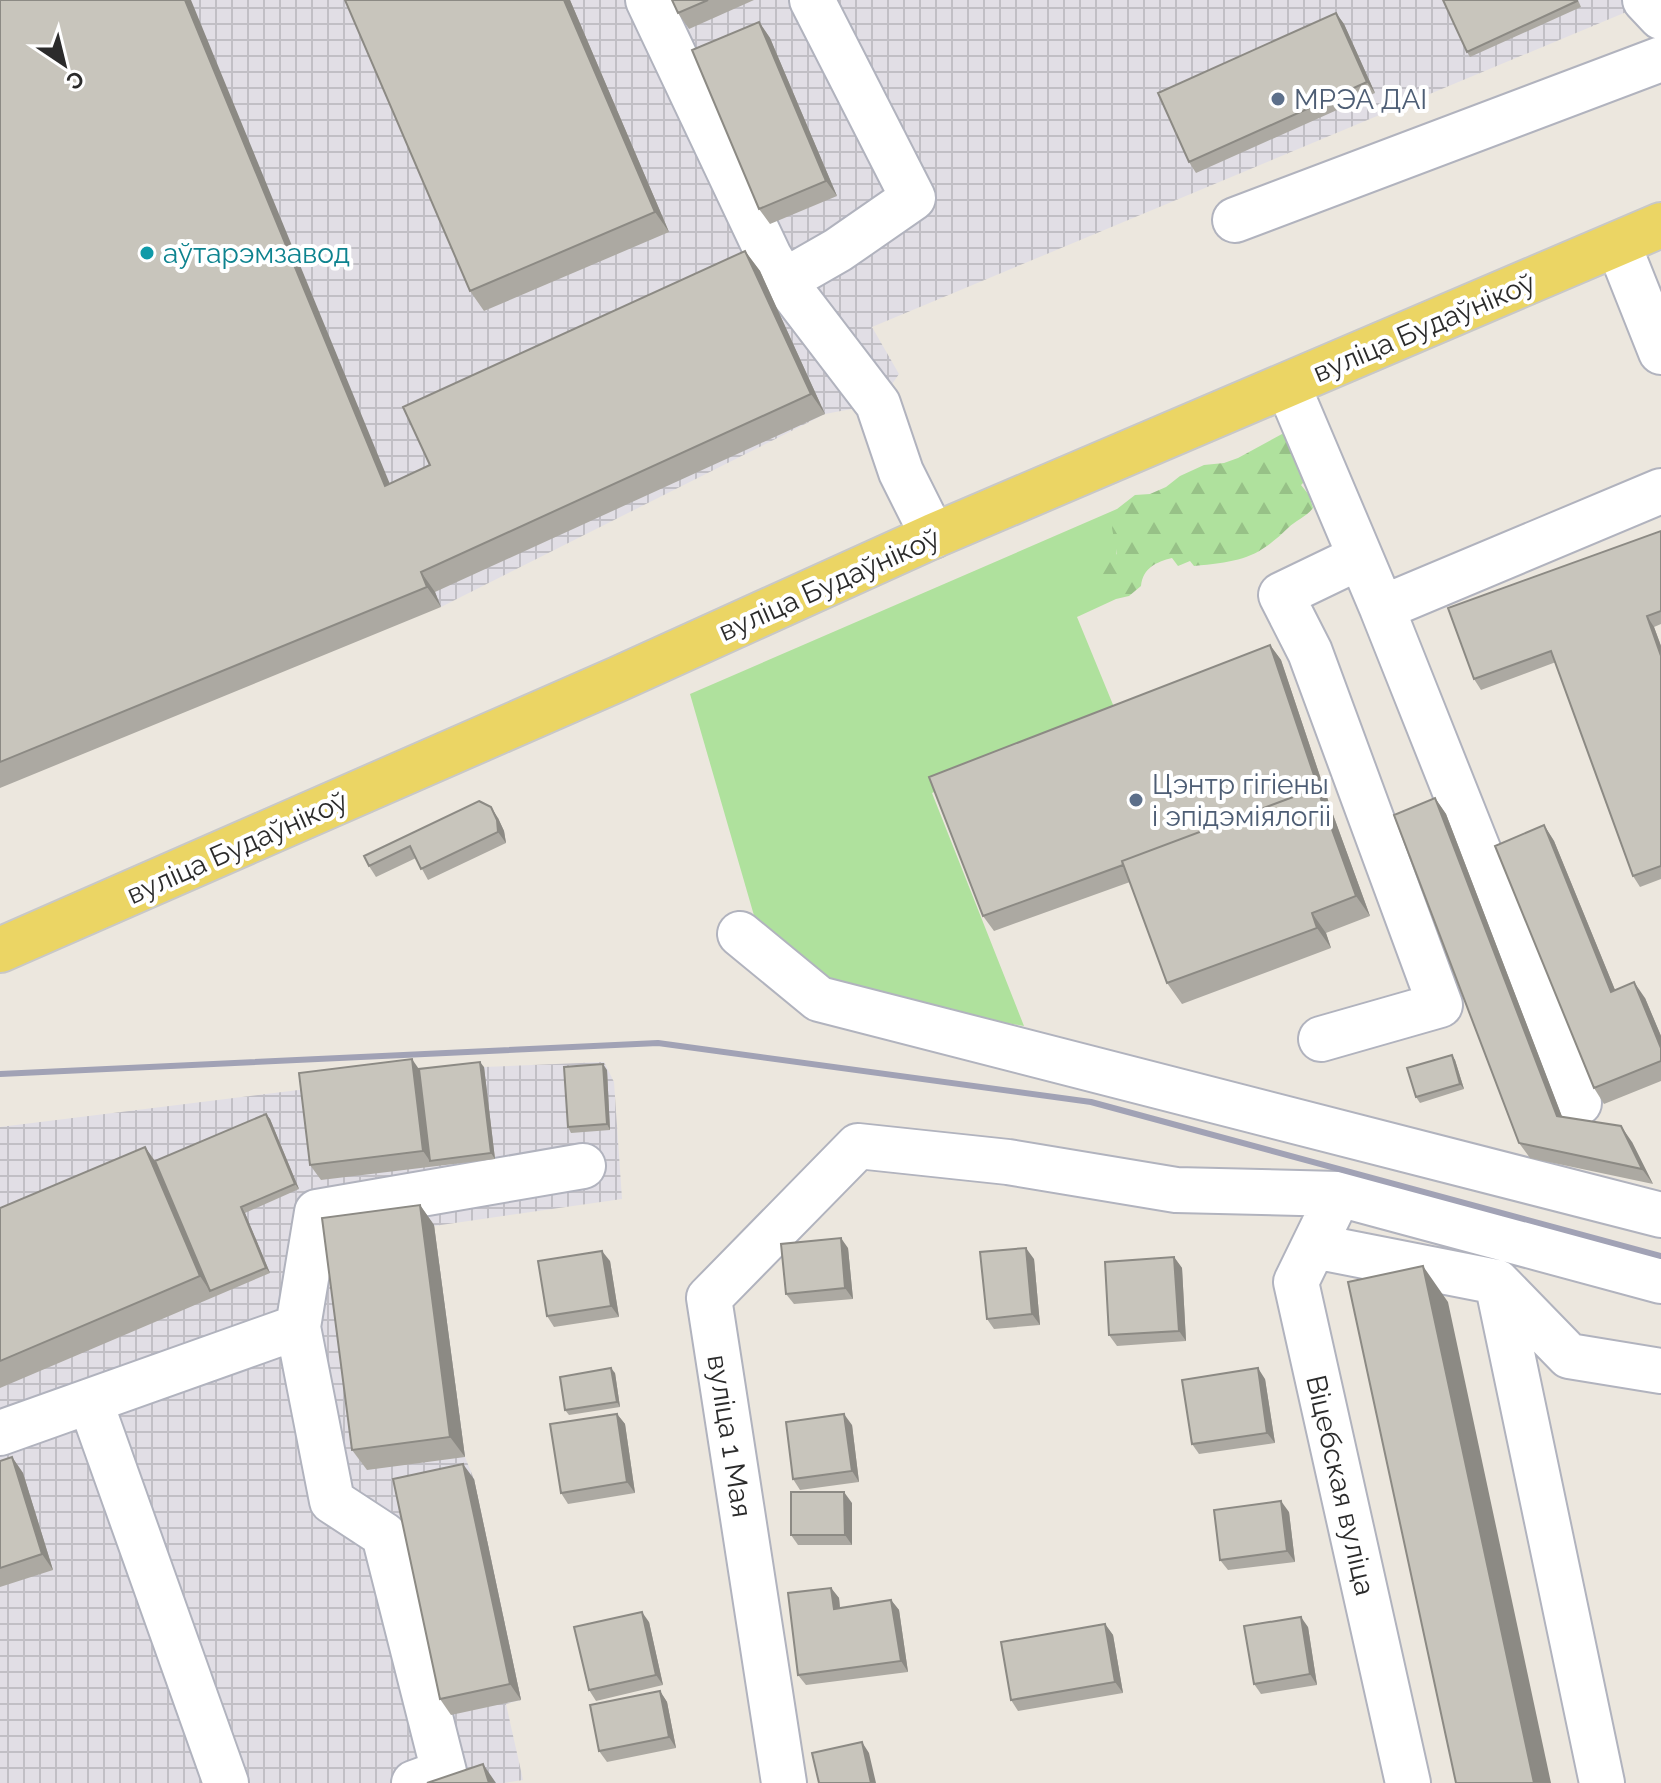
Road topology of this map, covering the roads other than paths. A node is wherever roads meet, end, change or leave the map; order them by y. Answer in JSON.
{"nodes":[{"id":1,"x":648,"y":0,"type":"edge"},
{"id":2,"x":812,"y":0,"type":"edge"},
{"id":3,"x":1645,"y":0,"type":"edge"},
{"id":4,"x":1661,"y":17,"type":"edge"},
{"id":5,"x":1661,"y":59,"type":"edge"},
{"id":6,"x":1235,"y":220,"type":"dead end"},
{"id":7,"x":1661,"y":225,"type":"edge"},
{"id":8,"x":1618,"y":244,"type":"junction"},
{"id":9,"x":784,"y":281,"type":"junction"},
{"id":10,"x":1661,"y":352,"type":"edge"},
{"id":11,"x":1288,"y":386,"type":"junction"},
{"id":12,"x":1661,"y":491,"type":"edge"},
{"id":13,"x":933,"y":536,"type":"junction"},
{"id":14,"x":1360,"y":557,"type":"junction"},
{"id":15,"x":1382,"y":608,"type":"junction"},
{"id":16,"x":740,"y":934,"type":"dead end"},
{"id":17,"x":0,"y":950,"type":"edge"},
{"id":18,"x":1321,"y":1039,"type":"dead end"},
{"id":19,"x":1579,"y":1103,"type":"dead end"},
{"id":20,"x":583,"y":1166,"type":"dead end"},
{"id":21,"x":1339,"y":1194,"type":"junction"},
{"id":22,"x":1661,"y":1215,"type":"edge"},
{"id":23,"x":1314,"y":1246,"type":"junction"},
{"id":24,"x":1661,"y":1281,"type":"edge"},
{"id":25,"x":1497,"y":1282,"type":"junction"},
{"id":26,"x":298,"y":1327,"type":"junction"},
{"id":27,"x":1661,"y":1371,"type":"edge"},
{"id":28,"x":90,"y":1401,"type":"junction"},
{"id":29,"x":0,"y":1433,"type":"edge"},
{"id":30,"x":226,"y":1783,"type":"edge"},
{"id":31,"x":414,"y":1783,"type":"edge"},
{"id":32,"x":784,"y":1783,"type":"edge"},
{"id":33,"x":1408,"y":1783,"type":"edge"},
{"id":34,"x":1602,"y":1783,"type":"edge"}],
"edges":[{"from":1,"to":9,"type":"street"},
{"from":2,"to":9,"type":"street"},
{"from":3,"to":4,"type":"street"},
{"from":5,"to":6,"type":"street"},
{"from":7,"to":8,"type":"main road","name":"вуліца Будаўнікоў"},
{"from":8,"to":10,"type":"street"},
{"from":8,"to":11,"type":"main road","name":"вуліца Будаўнікоў"},
{"from":9,"to":13,"type":"street"},
{"from":11,"to":13,"type":"main road","name":"вуліца Будаўнікоў"},
{"from":11,"to":14,"type":"street"},
{"from":12,"to":15,"type":"street"},
{"from":13,"to":17,"type":"main road","name":"вуліца Будаўнікоў"},
{"from":14,"to":15,"type":"street"},
{"from":14,"to":18,"type":"street"},
{"from":15,"to":19,"type":"street"},
{"from":16,"to":22,"type":"street"},
{"from":20,"to":26,"type":"street"},
{"from":21,"to":23,"type":"street","name":"Віцебская вуліца"},
{"from":21,"to":24,"type":"street"},
{"from":21,"to":32,"type":"street","name":"вуліца 1 Мая"},
{"from":23,"to":25,"type":"street"},
{"from":23,"to":33,"type":"street","name":"Віцебская вуліца"},
{"from":25,"to":27,"type":"street"},
{"from":25,"to":34,"type":"street"},
{"from":26,"to":28,"type":"street"},
{"from":26,"to":31,"type":"street"},
{"from":28,"to":29,"type":"street"},
{"from":28,"to":30,"type":"street"}]}
